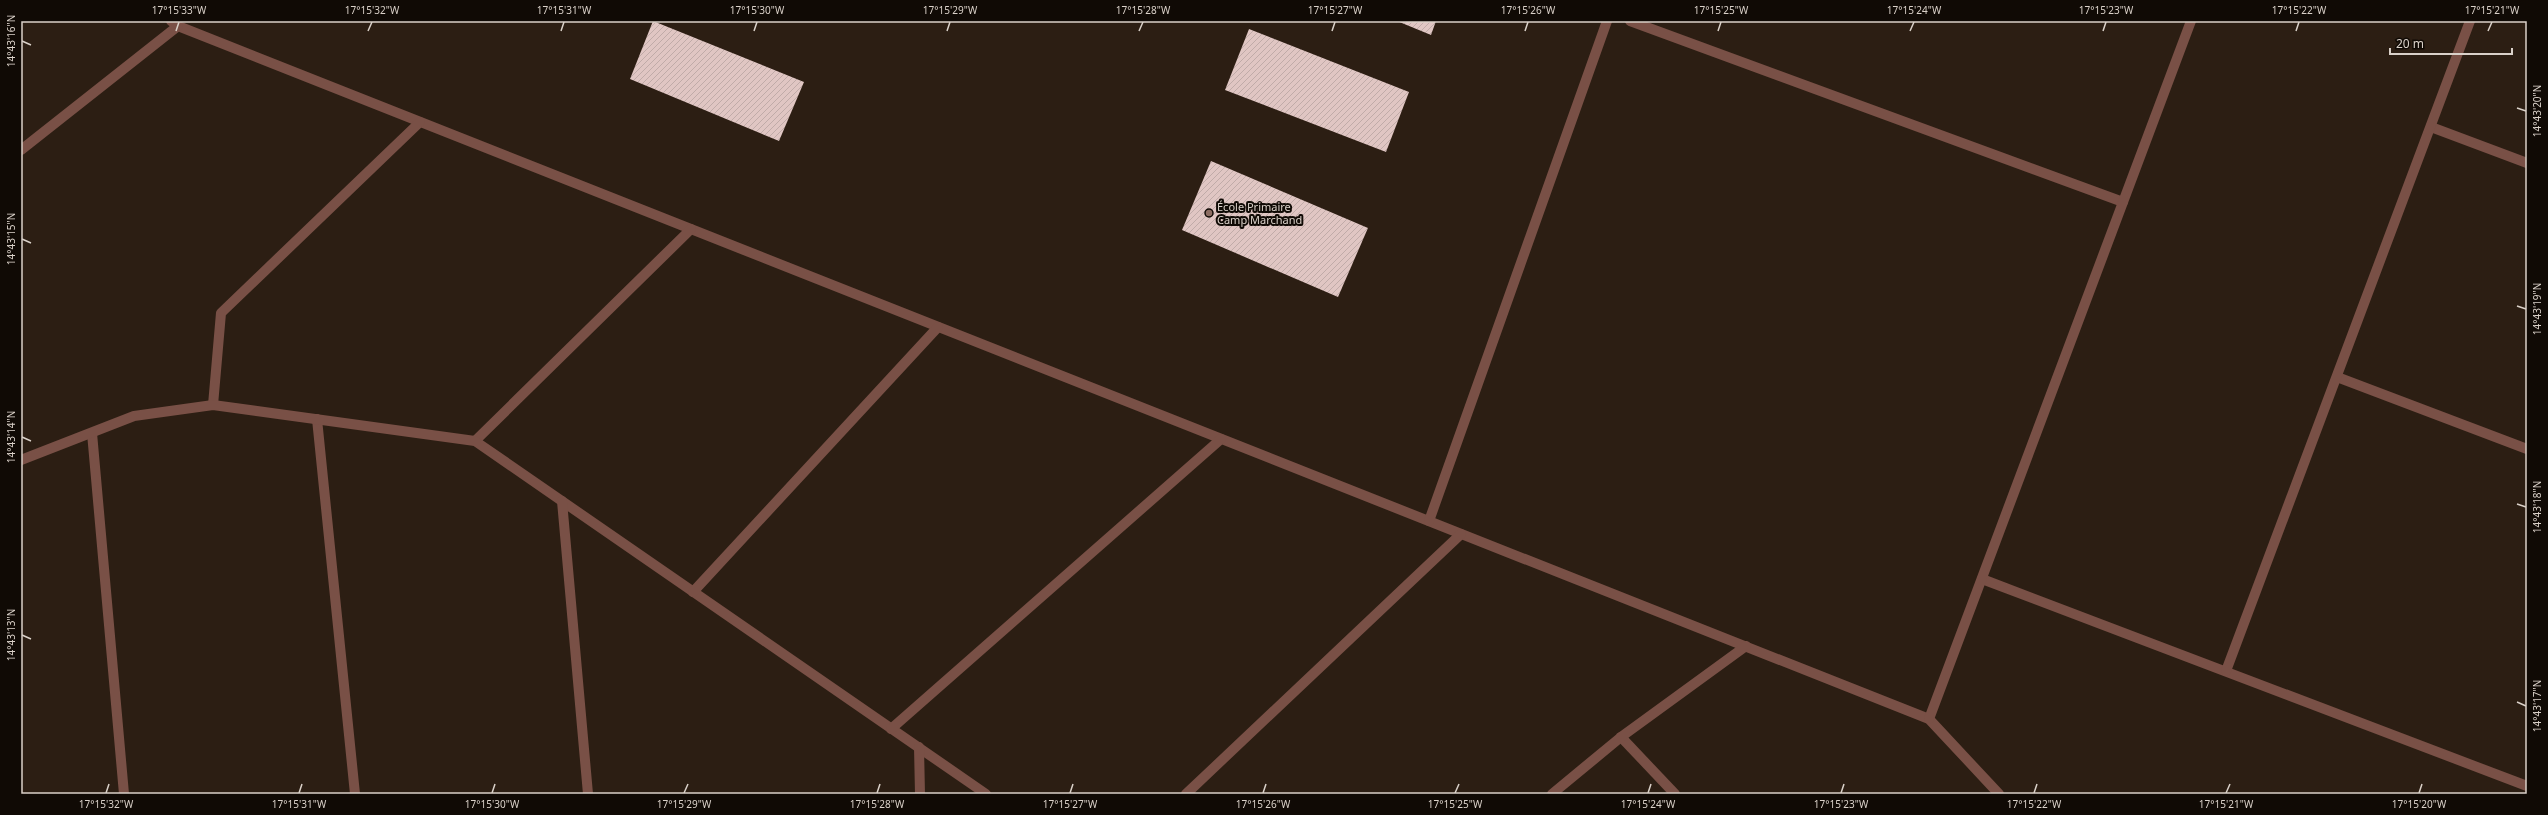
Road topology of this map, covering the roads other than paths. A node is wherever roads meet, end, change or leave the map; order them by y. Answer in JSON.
{"nodes":[{"id":1,"x":1607,"y":21,"type":"edge"},
{"id":2,"x":1630,"y":21,"type":"edge"},
{"id":3,"x":2191,"y":21,"type":"edge"},
{"id":4,"x":2470,"y":21,"type":"edge"},
{"id":5,"x":175,"y":24,"type":"edge"},
{"id":6,"x":420,"y":122,"type":"junction"},
{"id":7,"x":2431,"y":127,"type":"junction"},
{"id":8,"x":21,"y":150,"type":"edge"},
{"id":9,"x":2527,"y":163,"type":"edge"},
{"id":10,"x":2123,"y":202,"type":"junction"},
{"id":11,"x":691,"y":229,"type":"junction"},
{"id":12,"x":938,"y":327,"type":"junction"},
{"id":13,"x":2337,"y":377,"type":"junction"},
{"id":14,"x":213,"y":405,"type":"junction"},
{"id":15,"x":317,"y":420,"type":"junction"},
{"id":16,"x":92,"y":433,"type":"junction"},
{"id":17,"x":1221,"y":439,"type":"junction"},
{"id":18,"x":475,"y":441,"type":"junction"},
{"id":19,"x":2527,"y":449,"type":"edge"},
{"id":20,"x":21,"y":460,"type":"edge"},
{"id":21,"x":562,"y":501,"type":"junction"},
{"id":22,"x":1429,"y":521,"type":"junction"},
{"id":23,"x":1461,"y":534,"type":"junction"},
{"id":24,"x":1982,"y":579,"type":"junction"},
{"id":25,"x":693,"y":592,"type":"junction"},
{"id":26,"x":1746,"y":646,"type":"junction"},
{"id":27,"x":2226,"y":671,"type":"junction"},
{"id":28,"x":1928,"y":719,"type":"junction"},
{"id":29,"x":892,"y":729,"type":"junction"},
{"id":30,"x":1620,"y":737,"type":"junction"},
{"id":31,"x":919,"y":747,"type":"junction"},
{"id":32,"x":2527,"y":786,"type":"edge"},
{"id":33,"x":124,"y":794,"type":"edge"},
{"id":34,"x":355,"y":794,"type":"edge"},
{"id":35,"x":588,"y":794,"type":"edge"},
{"id":36,"x":920,"y":794,"type":"edge"},
{"id":37,"x":986,"y":794,"type":"edge"},
{"id":38,"x":1186,"y":794,"type":"edge"},
{"id":39,"x":1552,"y":794,"type":"edge"},
{"id":40,"x":1675,"y":794,"type":"edge"},
{"id":41,"x":1999,"y":794,"type":"edge"}],
"edges":[{"from":1,"to":22,"type":"street"},
{"from":2,"to":10,"type":"street"},
{"from":3,"to":10,"type":"street"},
{"from":4,"to":7,"type":"street"},
{"from":5,"to":6,"type":"street"},
{"from":5,"to":8,"type":"street"},
{"from":6,"to":11,"type":"street"},
{"from":6,"to":14,"type":"street"},
{"from":7,"to":9,"type":"street"},
{"from":7,"to":13,"type":"street"},
{"from":10,"to":24,"type":"street"},
{"from":11,"to":12,"type":"street"},
{"from":11,"to":18,"type":"street"},
{"from":12,"to":17,"type":"street"},
{"from":12,"to":25,"type":"street"},
{"from":13,"to":19,"type":"street"},
{"from":13,"to":27,"type":"street"},
{"from":14,"to":15,"type":"street"},
{"from":14,"to":16,"type":"street"},
{"from":15,"to":18,"type":"street"},
{"from":15,"to":34,"type":"street"},
{"from":16,"to":20,"type":"street"},
{"from":16,"to":33,"type":"street"},
{"from":17,"to":22,"type":"street"},
{"from":17,"to":29,"type":"street"},
{"from":18,"to":21,"type":"street"},
{"from":21,"to":25,"type":"street"},
{"from":21,"to":35,"type":"street"},
{"from":22,"to":23,"type":"street"},
{"from":23,"to":26,"type":"street"},
{"from":23,"to":38,"type":"street"},
{"from":24,"to":27,"type":"street"},
{"from":24,"to":28,"type":"street"},
{"from":25,"to":29,"type":"street"},
{"from":26,"to":28,"type":"street"},
{"from":26,"to":30,"type":"street"},
{"from":27,"to":32,"type":"street"},
{"from":28,"to":41,"type":"street"},
{"from":29,"to":31,"type":"street"},
{"from":30,"to":39,"type":"street"},
{"from":30,"to":40,"type":"street"},
{"from":31,"to":36,"type":"street"},
{"from":31,"to":37,"type":"street"}]}
